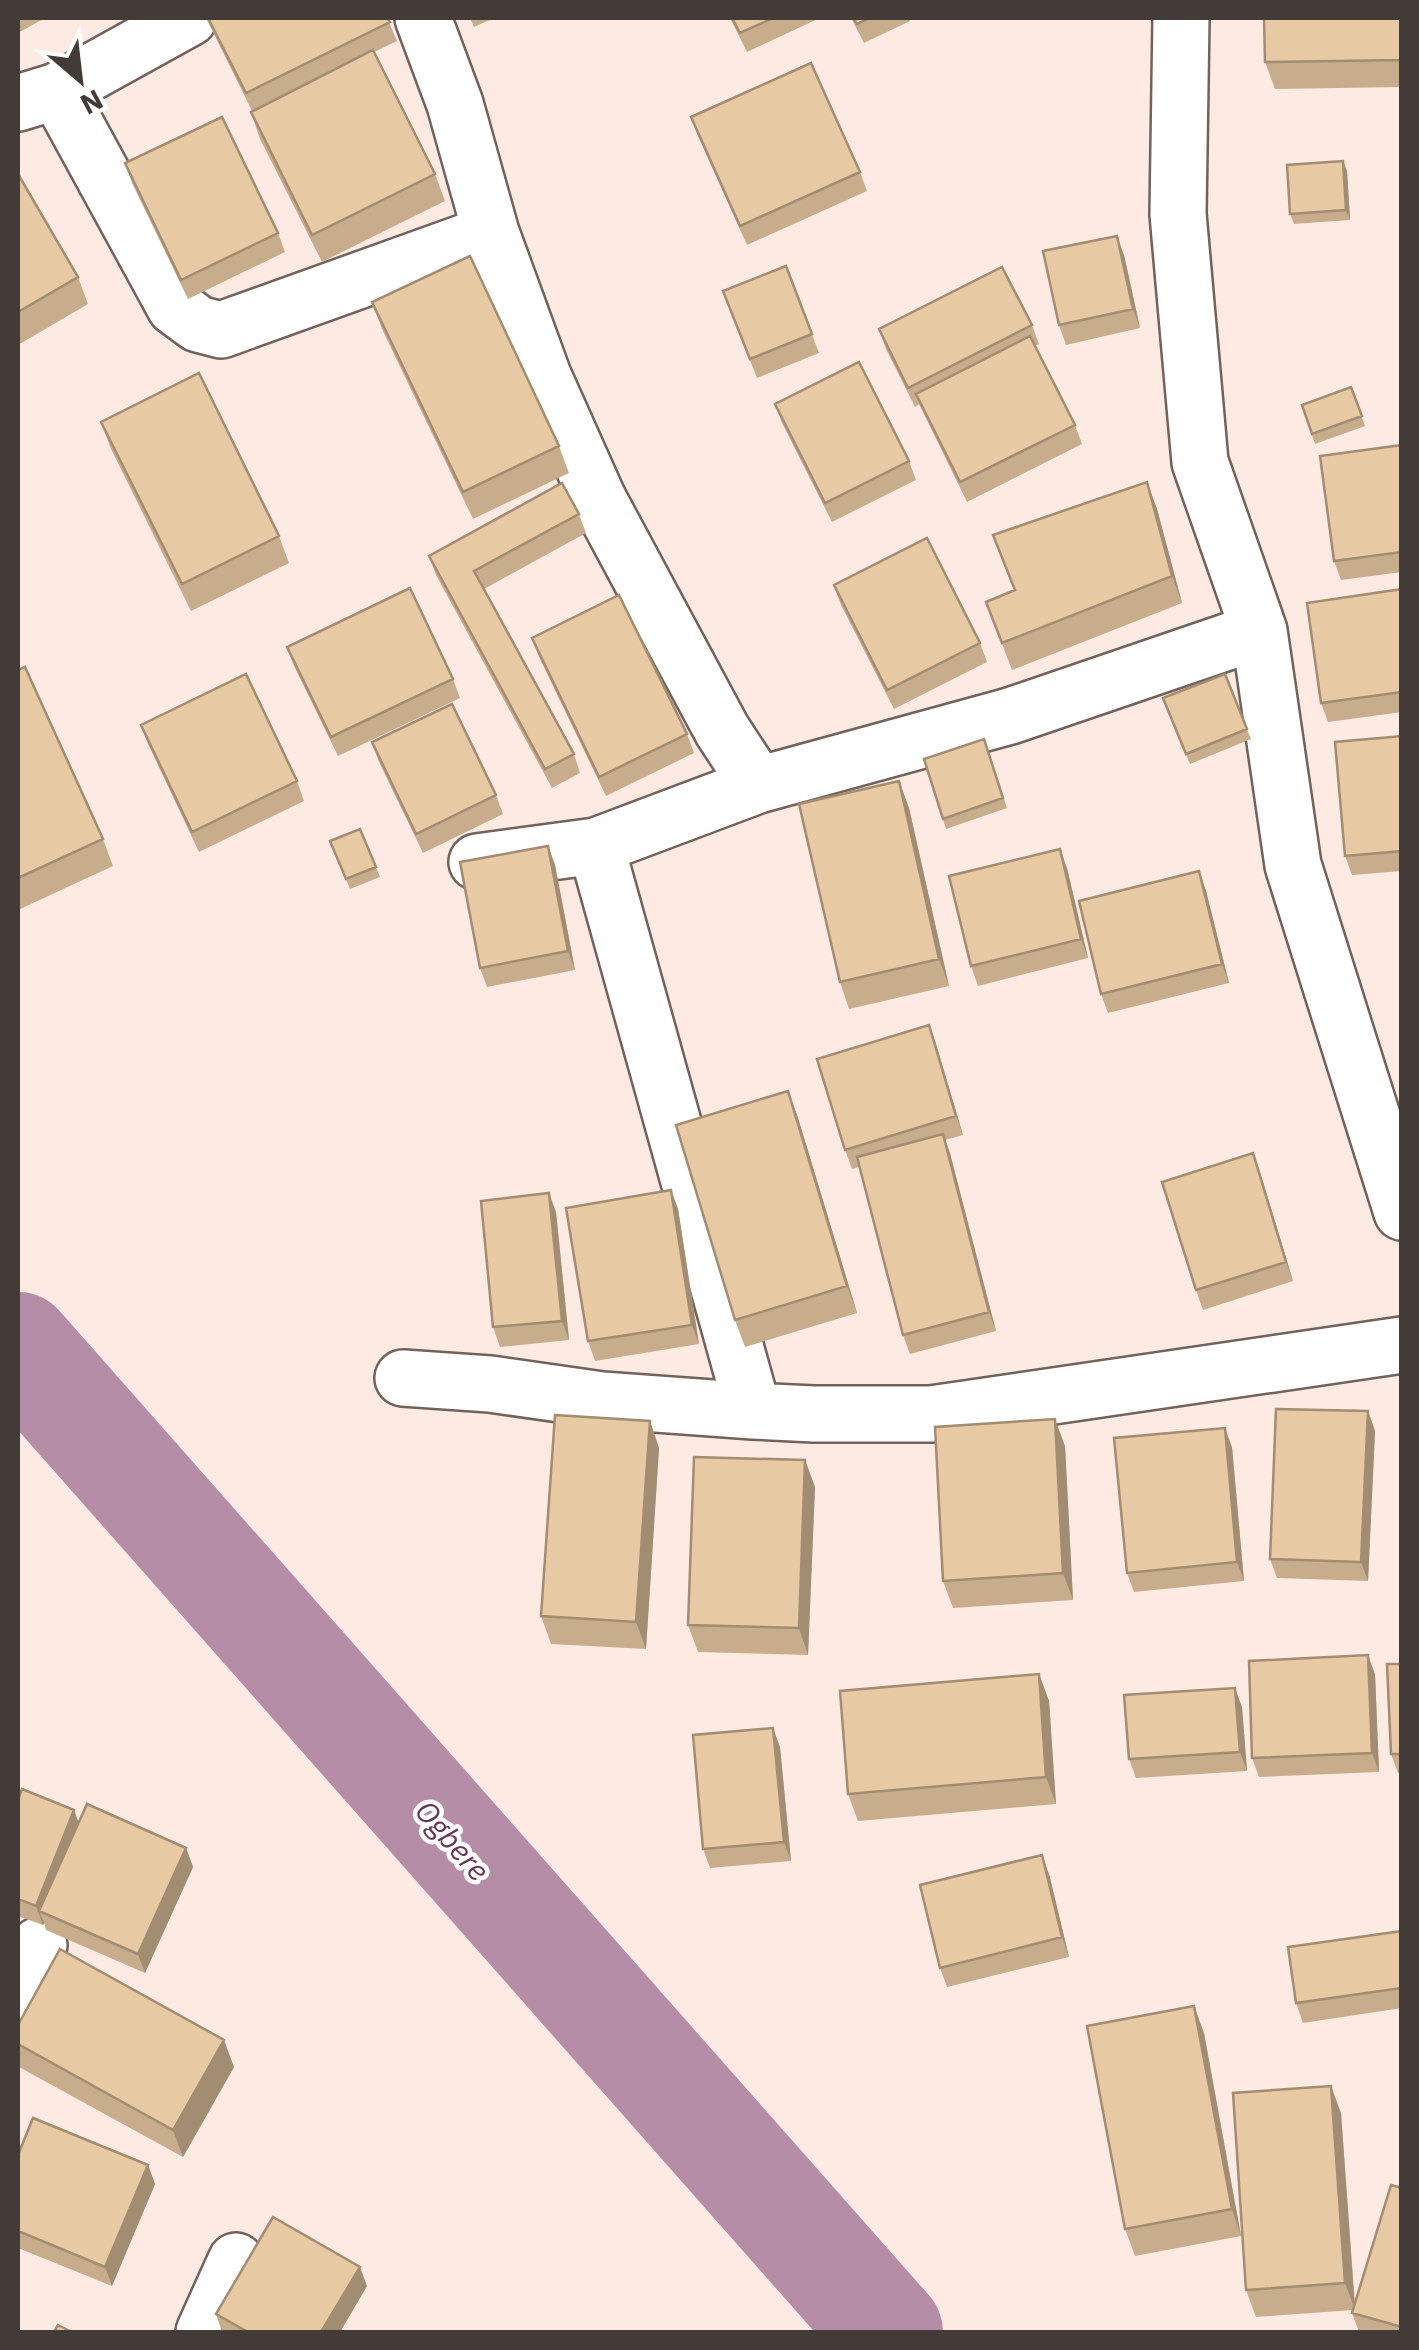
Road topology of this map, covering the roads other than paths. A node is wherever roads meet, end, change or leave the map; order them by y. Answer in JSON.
{"nodes":[{"id":1,"x":189,"y":18,"type":"edge"},
{"id":2,"x":423,"y":18,"type":"edge"},
{"id":3,"x":1181,"y":18,"type":"edge"},
{"id":4,"x":37,"y":97,"type":"edge"},
{"id":5,"x":491,"y":234,"type":"junction"},
{"id":6,"x":1258,"y":631,"type":"junction"},
{"id":7,"x":758,"y":784,"type":"junction"},
{"id":8,"x":596,"y":846,"type":"junction"},
{"id":9,"x":468,"y":863,"type":"edge"},
{"id":10,"x":1402,"y":1212,"type":"edge"},
{"id":11,"x":1402,"y":1345,"type":"edge"},
{"id":12,"x":404,"y":1378,"type":"dead end"},
{"id":13,"x":753,"y":1411,"type":"junction"},
{"id":14,"x":40,"y":1946,"type":"dead end"},
{"id":15,"x":18,"y":2002,"type":"edge"},
{"id":16,"x":236,"y":2262,"type":"dead end"},
{"id":17,"x":204,"y":2332,"type":"edge"}],
"edges":[{"from":1,"to":4,"type":"street"},
{"from":2,"to":5,"type":"street"},
{"from":3,"to":6,"type":"street"},
{"from":4,"to":5,"type":"street"},
{"from":5,"to":7,"type":"street"},
{"from":6,"to":7,"type":"street"},
{"from":6,"to":10,"type":"street"},
{"from":7,"to":8,"type":"street"},
{"from":8,"to":9,"type":"street"},
{"from":8,"to":13,"type":"street"},
{"from":11,"to":13,"type":"street"},
{"from":12,"to":13,"type":"street"},
{"from":14,"to":15,"type":"street"},
{"from":16,"to":17,"type":"street"}]}
